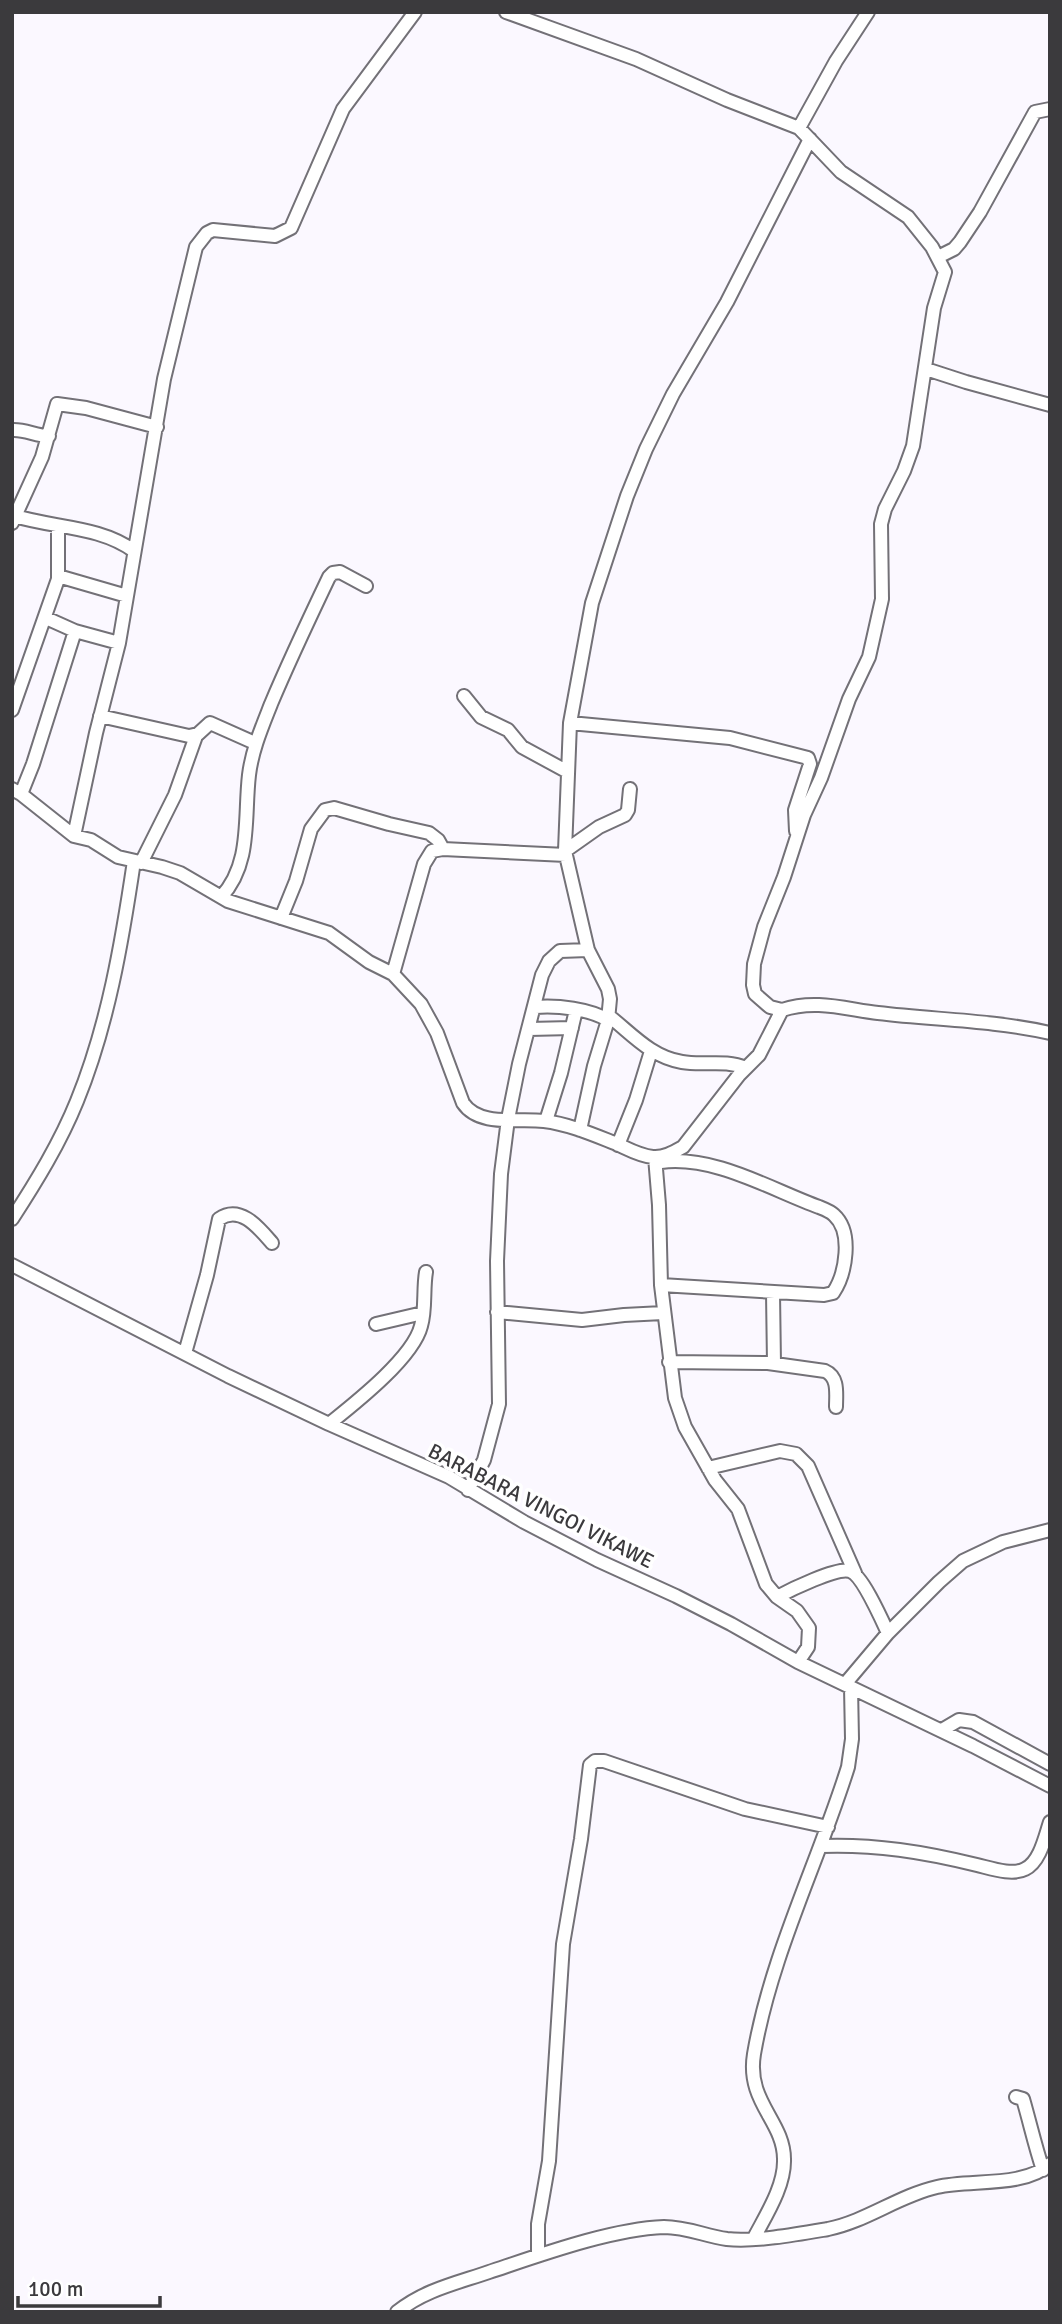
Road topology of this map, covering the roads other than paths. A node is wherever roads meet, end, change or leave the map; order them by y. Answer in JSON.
{"nodes":[{"id":1,"x":415,"y":12,"type":"edge"},
{"id":2,"x":506,"y":12,"type":"edge"},
{"id":3,"x":868,"y":12,"type":"edge"},
{"id":4,"x":1050,"y":109,"type":"edge"},
{"id":5,"x":799,"y":128,"type":"junction"},
{"id":6,"x":810,"y":139,"type":"junction"},
{"id":7,"x":938,"y":257,"type":"junction"},
{"id":8,"x":926,"y":369,"type":"junction"},
{"id":9,"x":1050,"y":405,"type":"edge"},
{"id":10,"x":157,"y":427,"type":"junction"},
{"id":11,"x":12,"y":430,"type":"edge"},
{"id":12,"x":49,"y":436,"type":"junction"},
{"id":13,"x":14,"y":520,"type":"edge"},
{"id":14,"x":58,"y":527,"type":"junction"},
{"id":15,"x":134,"y":551,"type":"junction"},
{"id":16,"x":58,"y":576,"type":"junction"},
{"id":17,"x":366,"y":586,"type":"dead end"},
{"id":18,"x":127,"y":596,"type":"junction"},
{"id":19,"x":46,"y":618,"type":"junction"},
{"id":20,"x":75,"y":631,"type":"junction"},
{"id":21,"x":119,"y":643,"type":"junction"},
{"id":22,"x":464,"y":696,"type":"dead end"},
{"id":23,"x":12,"y":710,"type":"edge"},
{"id":24,"x":100,"y":716,"type":"junction"},
{"id":25,"x":570,"y":723,"type":"junction"},
{"id":26,"x":196,"y":736,"type":"junction"},
{"id":27,"x":255,"y":743,"type":"junction"},
{"id":28,"x":568,"y":772,"type":"junction"},
{"id":29,"x":630,"y":789,"type":"dead end"},
{"id":30,"x":17,"y":791,"type":"edge"},
{"id":31,"x":797,"y":835,"type":"junction"},
{"id":32,"x":74,"y":836,"type":"junction"},
{"id":33,"x":443,"y":849,"type":"junction"},
{"id":34,"x":565,"y":853,"type":"junction"},
{"id":35,"x":137,"y":862,"type":"junction"},
{"id":36,"x":221,"y":897,"type":"junction"},
{"id":37,"x":281,"y":918,"type":"junction"},
{"id":38,"x":588,"y":950,"type":"junction"},
{"id":39,"x":394,"y":974,"type":"junction"},
{"id":40,"x":535,"y":1007,"type":"junction"},
{"id":41,"x":576,"y":1010,"type":"junction"},
{"id":42,"x":782,"y":1010,"type":"junction"},
{"id":43,"x":609,"y":1018,"type":"junction"},
{"id":44,"x":572,"y":1028,"type":"junction"},
{"id":45,"x":529,"y":1029,"type":"junction"},
{"id":46,"x":1048,"y":1029,"type":"edge"},
{"id":47,"x":651,"y":1051,"type":"junction"},
{"id":48,"x":746,"y":1068,"type":"junction"},
{"id":49,"x":508,"y":1119,"type":"junction"},
{"id":50,"x":546,"y":1121,"type":"junction"},
{"id":51,"x":580,"y":1130,"type":"junction"},
{"id":52,"x":618,"y":1145,"type":"junction"},
{"id":53,"x":656,"y":1160,"type":"junction"},
{"id":54,"x":12,"y":1219,"type":"edge"},
{"id":55,"x":272,"y":1243,"type":"dead end"},
{"id":56,"x":12,"y":1265,"type":"edge"},
{"id":57,"x":426,"y":1272,"type":"dead end"},
{"id":58,"x":661,"y":1285,"type":"junction"},
{"id":59,"x":773,"y":1293,"type":"junction"},
{"id":60,"x":497,"y":1312,"type":"junction"},
{"id":61,"x":423,"y":1313,"type":"junction"},
{"id":62,"x":663,"y":1313,"type":"junction"},
{"id":63,"x":376,"y":1324,"type":"dead end"},
{"id":64,"x":185,"y":1353,"type":"junction"},
{"id":65,"x":669,"y":1362,"type":"junction"},
{"id":66,"x":774,"y":1364,"type":"junction"},
{"id":67,"x":836,"y":1407,"type":"dead end"},
{"id":68,"x":329,"y":1424,"type":"junction"},
{"id":69,"x":708,"y":1468,"type":"junction"},
{"id":70,"x":468,"y":1489,"type":"junction"},
{"id":71,"x":1050,"y":1530,"type":"edge"},
{"id":72,"x":855,"y":1573,"type":"junction"},
{"id":73,"x":777,"y":1597,"type":"junction"},
{"id":74,"x":888,"y":1633,"type":"junction"},
{"id":75,"x":798,"y":1662,"type":"junction"},
{"id":76,"x":848,"y":1685,"type":"junction"},
{"id":77,"x":942,"y":1730,"type":"junction"},
{"id":78,"x":1050,"y":1764,"type":"edge"},
{"id":79,"x":1050,"y":1786,"type":"edge"},
{"id":80,"x":1050,"y":1822,"type":"edge"},
{"id":81,"x":828,"y":1827,"type":"junction"},
{"id":82,"x":821,"y":1846,"type":"junction"},
{"id":83,"x":1016,"y":2097,"type":"dead end"},
{"id":84,"x":1046,"y":2167,"type":"edge"},
{"id":85,"x":754,"y":2238,"type":"junction"},
{"id":86,"x":538,"y":2255,"type":"junction"},
{"id":87,"x":397,"y":2312,"type":"edge"}],
"edges":[{"from":1,"to":10,"type":"street"},
{"from":2,"to":5,"type":"street"},
{"from":3,"to":5,"type":"street"},
{"from":4,"to":7,"type":"street"},
{"from":5,"to":6,"type":"street"},
{"from":6,"to":7,"type":"street"},
{"from":6,"to":25,"type":"street"},
{"from":7,"to":8,"type":"street"},
{"from":8,"to":9,"type":"street"},
{"from":8,"to":31,"type":"street"},
{"from":10,"to":12,"type":"street"},
{"from":10,"to":15,"type":"street"},
{"from":11,"to":12,"type":"street"},
{"from":12,"to":13,"type":"street"},
{"from":13,"to":14,"type":"street"},
{"from":14,"to":15,"type":"street"},
{"from":14,"to":16,"type":"street"},
{"from":15,"to":18,"type":"street"},
{"from":16,"to":18,"type":"street"},
{"from":16,"to":19,"type":"street"},
{"from":17,"to":27,"type":"street"},
{"from":18,"to":21,"type":"street"},
{"from":19,"to":20,"type":"street"},
{"from":19,"to":23,"type":"street"},
{"from":20,"to":21,"type":"street"},
{"from":20,"to":30,"type":"street"},
{"from":21,"to":24,"type":"street"},
{"from":22,"to":28,"type":"street"},
{"from":24,"to":26,"type":"street"},
{"from":24,"to":32,"type":"street"},
{"from":25,"to":28,"type":"street"},
{"from":25,"to":31,"type":"street"},
{"from":26,"to":27,"type":"street"},
{"from":26,"to":35,"type":"street"},
{"from":27,"to":36,"type":"street"},
{"from":28,"to":34,"type":"street"},
{"from":29,"to":34,"type":"street"},
{"from":30,"to":32,"type":"street"},
{"from":31,"to":42,"type":"street"},
{"from":32,"to":35,"type":"street"},
{"from":33,"to":34,"type":"street"},
{"from":33,"to":37,"type":"street"},
{"from":33,"to":39,"type":"street"},
{"from":34,"to":38,"type":"street"},
{"from":35,"to":36,"type":"street"},
{"from":35,"to":54,"type":"street"},
{"from":36,"to":37,"type":"street"},
{"from":37,"to":39,"type":"street"},
{"from":38,"to":40,"type":"street"},
{"from":38,"to":43,"type":"street"},
{"from":39,"to":49,"type":"street"},
{"from":40,"to":41,"type":"street"},
{"from":40,"to":45,"type":"street"},
{"from":41,"to":43,"type":"street"},
{"from":41,"to":44,"type":"street"},
{"from":42,"to":46,"type":"street"},
{"from":42,"to":48,"type":"street"},
{"from":43,"to":47,"type":"street"},
{"from":43,"to":51,"type":"street"},
{"from":44,"to":45,"type":"street"},
{"from":44,"to":50,"type":"street"},
{"from":45,"to":49,"type":"street"},
{"from":47,"to":48,"type":"street"},
{"from":47,"to":52,"type":"street"},
{"from":48,"to":53,"type":"street"},
{"from":49,"to":50,"type":"street"},
{"from":49,"to":60,"type":"street"},
{"from":50,"to":51,"type":"street"},
{"from":51,"to":52,"type":"street"},
{"from":52,"to":53,"type":"street"},
{"from":53,"to":58,"type":"street"},
{"from":53,"to":59,"type":"street"},
{"from":55,"to":64,"type":"street"},
{"from":56,"to":64,"type":"street","name":"BARABARA VINGOI VIKAWE"},
{"from":57,"to":61,"type":"street"},
{"from":58,"to":59,"type":"street"},
{"from":58,"to":62,"type":"street"},
{"from":59,"to":66,"type":"street"},
{"from":60,"to":62,"type":"street"},
{"from":60,"to":70,"type":"street"},
{"from":61,"to":63,"type":"street"},
{"from":61,"to":68,"type":"street"},
{"from":62,"to":65,"type":"street"},
{"from":64,"to":68,"type":"street","name":"BARABARA VINGOI VIKAWE"},
{"from":65,"to":66,"type":"street"},
{"from":65,"to":69,"type":"street"},
{"from":66,"to":67,"type":"street"},
{"from":68,"to":70,"type":"street","name":"BARABARA VINGOI VIKAWE"},
{"from":69,"to":72,"type":"street"},
{"from":69,"to":73,"type":"street"},
{"from":70,"to":75,"type":"street","name":"BARABARA VINGOI VIKAWE"},
{"from":71,"to":74,"type":"street"},
{"from":72,"to":73,"type":"street"},
{"from":72,"to":74,"type":"street"},
{"from":73,"to":75,"type":"street"},
{"from":74,"to":76,"type":"street"},
{"from":75,"to":76,"type":"street","name":"BARABARA VINGOI VIKAWE"},
{"from":76,"to":77,"type":"street","name":"BARABARA VINGOI VIKAWE"},
{"from":76,"to":81,"type":"street"},
{"from":77,"to":78,"type":"street"},
{"from":77,"to":79,"type":"street","name":"BARABARA VINGOI VIKAWE"},
{"from":80,"to":82,"type":"street"},
{"from":81,"to":82,"type":"street"},
{"from":81,"to":86,"type":"street"},
{"from":82,"to":85,"type":"street"},
{"from":83,"to":84,"type":"street"},
{"from":84,"to":85,"type":"street"},
{"from":85,"to":86,"type":"street"},
{"from":86,"to":87,"type":"street"}]}
